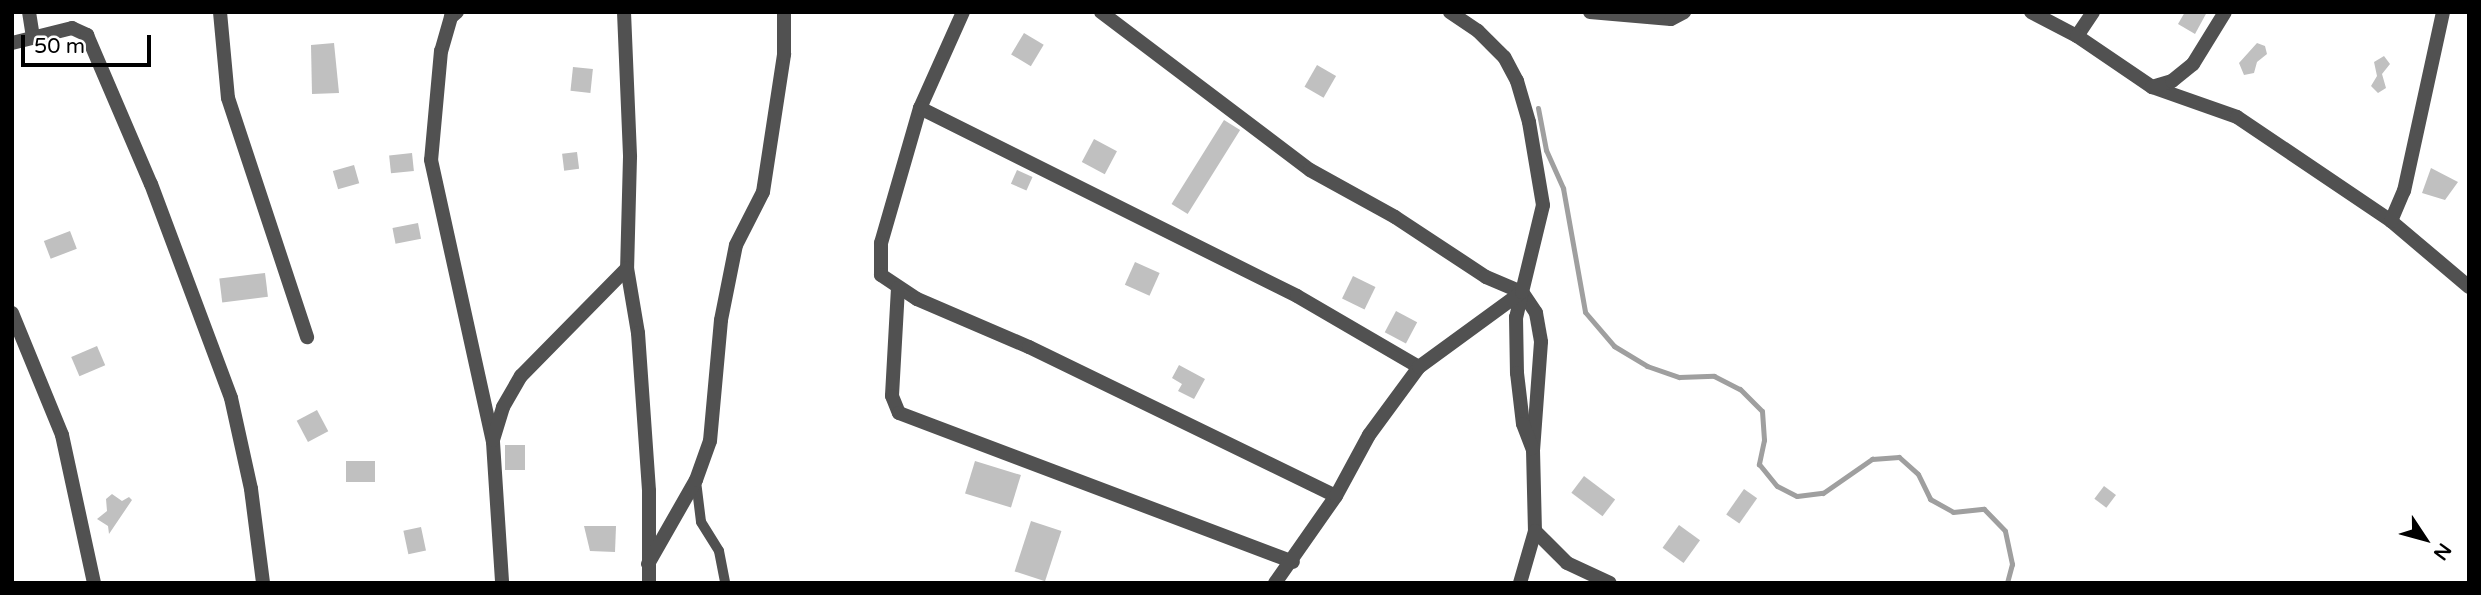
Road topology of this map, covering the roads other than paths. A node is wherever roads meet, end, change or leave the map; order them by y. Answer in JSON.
{"nodes":[{"id":1,"x":29,"y":12,"type":"edge"},
{"id":2,"x":220,"y":12,"type":"edge"},
{"id":3,"x":457,"y":12,"type":"edge"},
{"id":4,"x":624,"y":12,"type":"edge"},
{"id":5,"x":784,"y":12,"type":"edge"},
{"id":6,"x":963,"y":12,"type":"edge"},
{"id":7,"x":1101,"y":12,"type":"edge"},
{"id":8,"x":1450,"y":12,"type":"edge"},
{"id":9,"x":1590,"y":12,"type":"edge"},
{"id":10,"x":1684,"y":12,"type":"edge"},
{"id":11,"x":2031,"y":12,"type":"edge"},
{"id":12,"x":2092,"y":12,"type":"edge"},
{"id":13,"x":2225,"y":12,"type":"edge"},
{"id":14,"x":2443,"y":12,"type":"edge"},
{"id":15,"x":33,"y":36,"type":"junction"},
{"id":16,"x":2077,"y":36,"type":"junction"},
{"id":17,"x":12,"y":43,"type":"edge"},
{"id":18,"x":2151,"y":87,"type":"junction"},
{"id":19,"x":920,"y":108,"type":"junction"},
{"id":20,"x":2391,"y":220,"type":"junction"},
{"id":21,"x":627,"y":268,"type":"junction"},
{"id":22,"x":2469,"y":287,"type":"edge"},
{"id":23,"x":898,"y":288,"type":"junction"},
{"id":24,"x":1522,"y":292,"type":"junction"},
{"id":25,"x":12,"y":313,"type":"edge"},
{"id":26,"x":307,"y":337,"type":"dead end"},
{"id":27,"x":1419,"y":368,"type":"junction"},
{"id":28,"x":493,"y":442,"type":"junction"},
{"id":29,"x":1533,"y":450,"type":"junction"},
{"id":30,"x":696,"y":480,"type":"junction"},
{"id":31,"x":1336,"y":496,"type":"junction"},
{"id":32,"x":1535,"y":531,"type":"junction"},
{"id":33,"x":1293,"y":562,"type":"junction"},
{"id":34,"x":648,"y":564,"type":"junction"},
{"id":35,"x":94,"y":583,"type":"edge"},
{"id":36,"x":263,"y":583,"type":"edge"},
{"id":37,"x":502,"y":583,"type":"edge"},
{"id":38,"x":649,"y":583,"type":"edge"},
{"id":39,"x":725,"y":583,"type":"edge"},
{"id":40,"x":1275,"y":583,"type":"edge"},
{"id":41,"x":1520,"y":583,"type":"edge"},
{"id":42,"x":1610,"y":583,"type":"edge"}],
"edges":[{"from":1,"to":15,"type":"street"},
{"from":2,"to":26,"type":"street"},
{"from":3,"to":28,"type":"street"},
{"from":4,"to":21,"type":"street"},
{"from":5,"to":30,"type":"street"},
{"from":6,"to":19,"type":"street"},
{"from":7,"to":24,"type":"street"},
{"from":8,"to":24,"type":"street"},
{"from":9,"to":10,"type":"street"},
{"from":11,"to":16,"type":"street"},
{"from":12,"to":16,"type":"street"},
{"from":13,"to":18,"type":"street"},
{"from":14,"to":20,"type":"street"},
{"from":15,"to":17,"type":"street"},
{"from":15,"to":36,"type":"street"},
{"from":16,"to":18,"type":"street"},
{"from":18,"to":20,"type":"street"},
{"from":19,"to":23,"type":"street"},
{"from":19,"to":27,"type":"street"},
{"from":20,"to":22,"type":"street"},
{"from":21,"to":28,"type":"street"},
{"from":21,"to":34,"type":"street"},
{"from":23,"to":31,"type":"street"},
{"from":23,"to":33,"type":"street"},
{"from":24,"to":27,"type":"street"},
{"from":24,"to":29,"type":"street"},
{"from":24,"to":29,"type":"street"},
{"from":25,"to":35,"type":"street"},
{"from":27,"to":31,"type":"street"},
{"from":28,"to":37,"type":"street"},
{"from":29,"to":32,"type":"street"},
{"from":30,"to":34,"type":"street"},
{"from":30,"to":39,"type":"lane"},
{"from":31,"to":33,"type":"street"},
{"from":32,"to":41,"type":"street"},
{"from":32,"to":42,"type":"street"},
{"from":33,"to":40,"type":"street"},
{"from":34,"to":38,"type":"street"}]}
